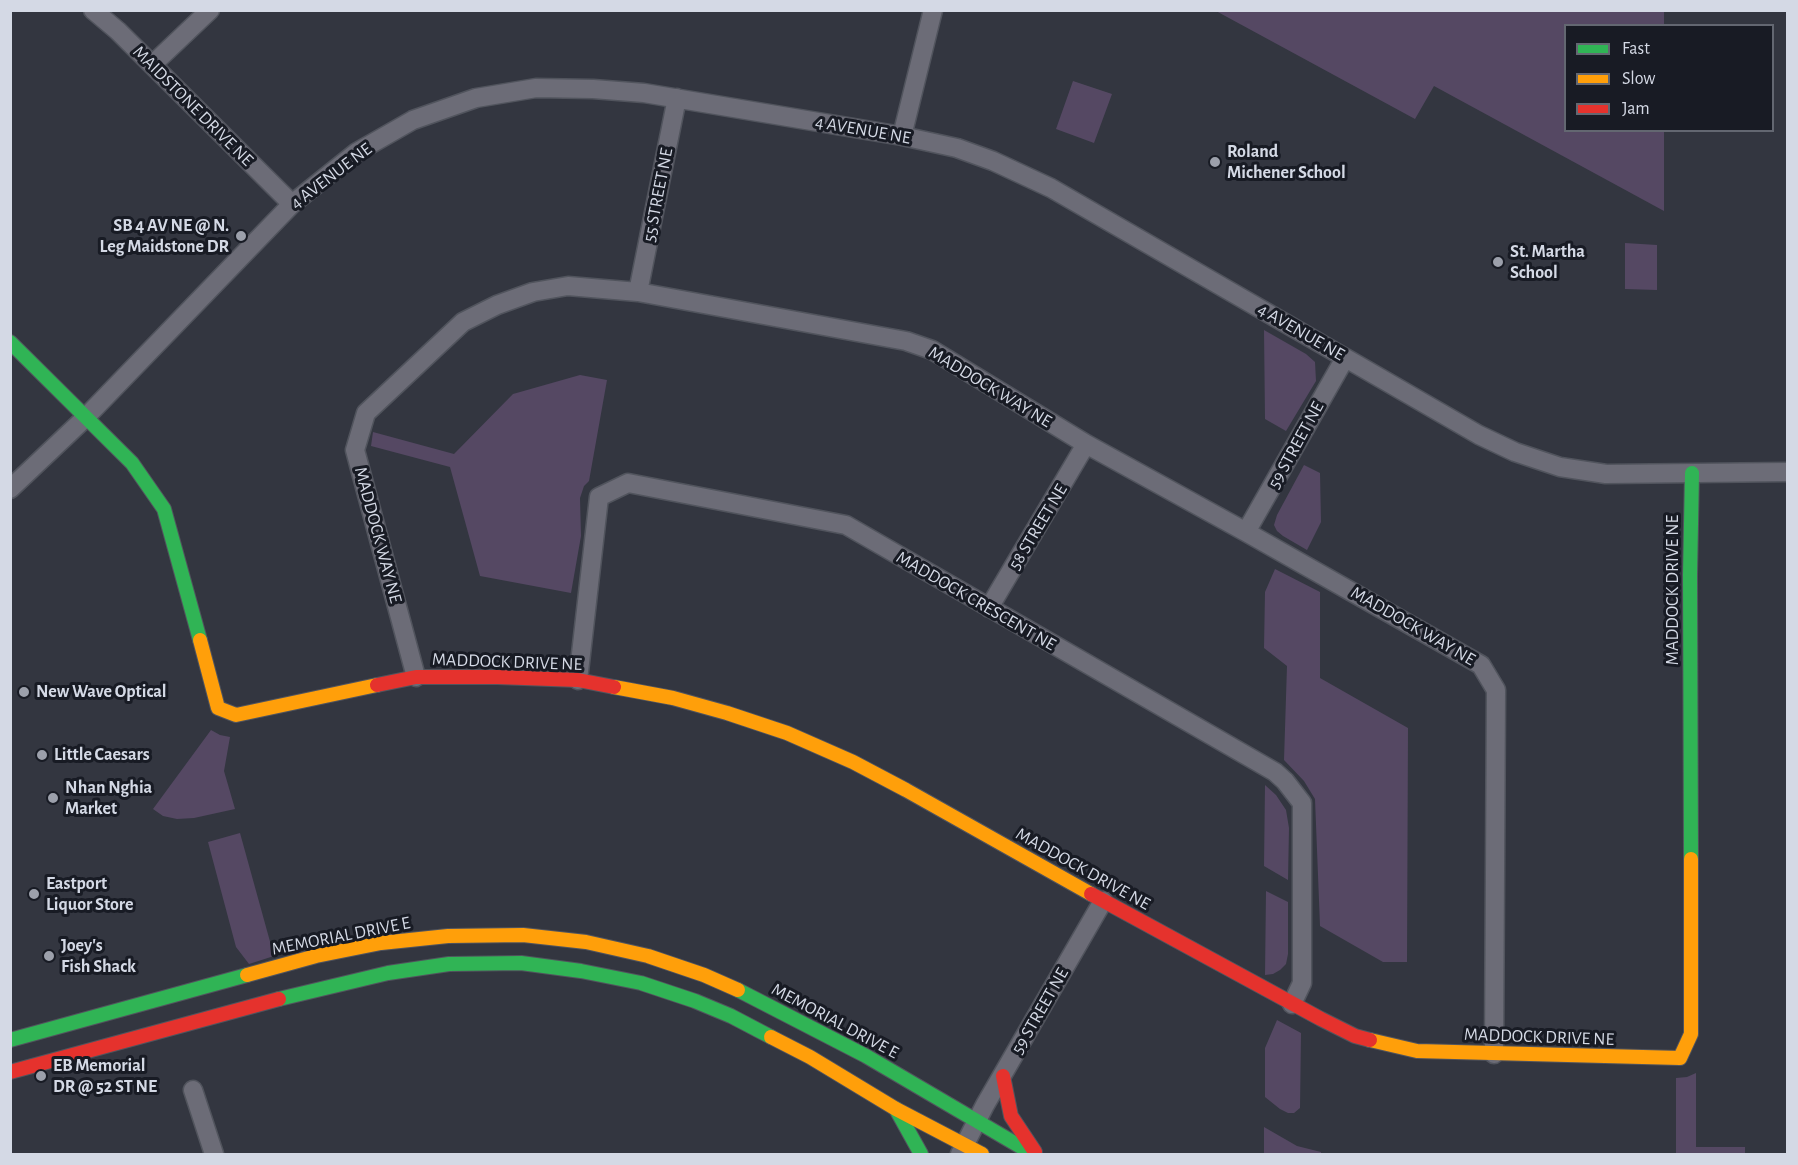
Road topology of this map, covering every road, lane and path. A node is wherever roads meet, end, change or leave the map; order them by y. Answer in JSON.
{"nodes":[{"id":1,"x":93,"y":10,"type":"edge"},
{"id":2,"x":210,"y":10,"type":"edge"},
{"id":3,"x":933,"y":10,"type":"edge"},
{"id":4,"x":152,"y":65,"type":"junction"},
{"id":5,"x":677,"y":98,"type":"junction"},
{"id":6,"x":902,"y":136,"type":"junction"},
{"id":7,"x":292,"y":204,"type":"junction"},
{"id":8,"x":638,"y":292,"type":"junction"},
{"id":9,"x":10,"y":342,"type":"edge"},
{"id":10,"x":1345,"y":358,"type":"junction"},
{"id":11,"x":85,"y":418,"type":"junction"},
{"id":12,"x":1086,"y":444,"type":"junction"},
{"id":13,"x":1788,"y":472,"type":"edge"},
{"id":14,"x":1692,"y":473,"type":"junction"},
{"id":15,"x":10,"y":489,"type":"edge"},
{"id":16,"x":1246,"y":532,"type":"junction"},
{"id":17,"x":989,"y":608,"type":"junction"},
{"id":18,"x":416,"y":677,"type":"junction"},
{"id":19,"x":578,"y":680,"type":"junction"},
{"id":20,"x":1103,"y":901,"type":"junction"},
{"id":21,"x":1292,"y":1004,"type":"junction"},
{"id":22,"x":10,"y":1040,"type":"edge"},
{"id":23,"x":1494,"y":1054,"type":"junction"},
{"id":24,"x":10,"y":1072,"type":"edge"},
{"id":25,"x":1003,"y":1076,"type":"junction"},
{"id":26,"x":194,"y":1089,"type":"dead end"},
{"id":27,"x":896,"y":1109,"type":"junction"},
{"id":28,"x":976,"y":1122,"type":"junction"},
{"id":29,"x":962,"y":1150,"type":"edge"},
{"id":30,"x":214,"y":1155,"type":"edge"},
{"id":31,"x":921,"y":1155,"type":"edge"},
{"id":32,"x":982,"y":1155,"type":"edge"},
{"id":33,"x":1033,"y":1155,"type":"edge"},
{"id":34,"x":1037,"y":1155,"type":"edge"}],
"edges":[{"from":1,"to":4,"type":"street","name":"MAIDSTONE DRIVE NE"},
{"from":2,"to":4,"type":"street"},
{"from":3,"to":6,"type":"street"},
{"from":4,"to":7,"type":"street","name":"MAIDSTONE DRIVE NE"},
{"from":5,"to":6,"type":"street","name":"4 AVENUE NE"},
{"from":5,"to":7,"type":"street","name":"4 AVENUE NE"},
{"from":5,"to":8,"type":"street","name":"55 STREET NE"},
{"from":6,"to":10,"type":"street","name":"4 AVENUE NE"},
{"from":7,"to":11,"type":"street","name":"4 AVENUE NE"},
{"from":8,"to":12,"type":"street","name":"MADDOCK WAY NE"},
{"from":8,"to":18,"type":"street","name":"MADDOCK WAY NE"},
{"from":9,"to":11,"type":"street"},
{"from":10,"to":14,"type":"street","name":"4 AVENUE NE"},
{"from":10,"to":16,"type":"street","name":"59 STREET NE"},
{"from":11,"to":15,"type":"street","name":"4 AVENUE NE"},
{"from":11,"to":18,"type":"street","name":"MADDOCK DRIVE NE"},
{"from":12,"to":16,"type":"street","name":"MADDOCK WAY NE"},
{"from":12,"to":17,"type":"street","name":"58 STREET NE"},
{"from":13,"to":14,"type":"street","name":"4 AVENUE NE"},
{"from":14,"to":23,"type":"street","name":"MADDOCK DRIVE NE"},
{"from":16,"to":23,"type":"street","name":"MADDOCK WAY NE"},
{"from":17,"to":19,"type":"street","name":"MADDOCK CRESCENT NE"},
{"from":17,"to":21,"type":"street","name":"MADDOCK CRESCENT NE"},
{"from":18,"to":19,"type":"street","name":"MADDOCK DRIVE NE"},
{"from":19,"to":20,"type":"street","name":"MADDOCK DRIVE NE"},
{"from":20,"to":21,"type":"street","name":"MADDOCK DRIVE NE"},
{"from":20,"to":25,"type":"street","name":"59 STREET NE"},
{"from":21,"to":23,"type":"street","name":"MADDOCK DRIVE NE"},
{"from":22,"to":28,"type":"street","name":"MEMORIAL DRIVE E"},
{"from":24,"to":27,"type":"street"},
{"from":25,"to":28,"type":"street","name":"59 STREET NE"},
{"from":25,"to":34,"type":"street"},
{"from":26,"to":30,"type":"street"},
{"from":27,"to":29,"type":"street"},
{"from":27,"to":31,"type":"street"},
{"from":28,"to":29,"type":"street","name":"59 STREET NE"},
{"from":28,"to":33,"type":"street","name":"MEMORIAL DRIVE E"},
{"from":29,"to":32,"type":"street"}]}
